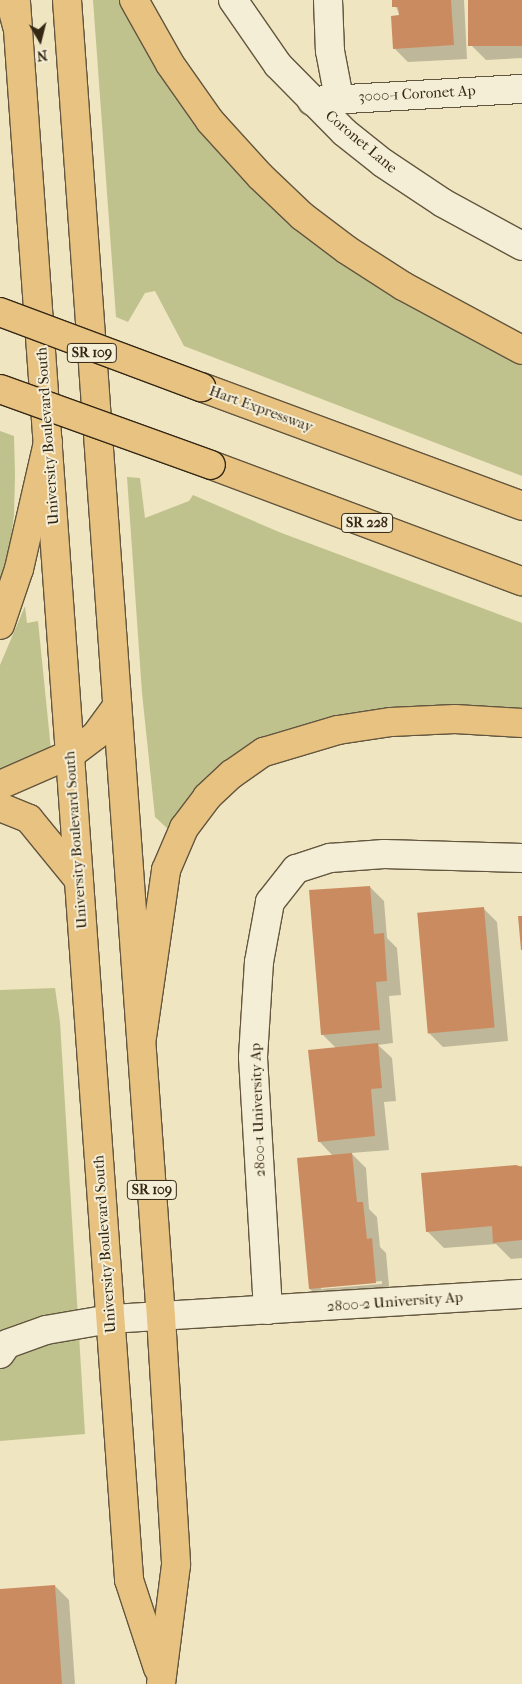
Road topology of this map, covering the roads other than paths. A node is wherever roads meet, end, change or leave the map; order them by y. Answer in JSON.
{"nodes":[{"id":1,"x":10,"y":0,"type":"edge"},
{"id":2,"x":68,"y":0,"type":"edge"},
{"id":3,"x":134,"y":0,"type":"edge"},
{"id":4,"x":233,"y":0,"type":"edge"},
{"id":5,"x":328,"y":0,"type":"edge"},
{"id":6,"x":16,"y":13,"type":"edge"},
{"id":7,"x":522,"y":88,"type":"edge"},
{"id":8,"x":339,"y":98,"type":"junction"},
{"id":9,"x":312,"y":101,"type":"junction"},
{"id":10,"x":522,"y":246,"type":"edge"},
{"id":11,"x":0,"y":312,"type":"edge"},
{"id":12,"x":522,"y":350,"type":"edge"},
{"id":13,"x":0,"y":389,"type":"edge"},
{"id":14,"x":48,"y":442,"type":"junction"},
{"id":15,"x":522,"y":506,"type":"edge"},
{"id":16,"x":522,"y":581,"type":"edge"},
{"id":17,"x":0,"y":625,"type":"edge"},
{"id":18,"x":117,"y":706,"type":"junction"},
{"id":19,"x":522,"y":723,"type":"edge"},
{"id":20,"x":71,"y":754,"type":"junction"},
{"id":21,"x":0,"y":785,"type":"edge"},
{"id":22,"x":0,"y":807,"type":"edge"},
{"id":23,"x":522,"y":858,"type":"edge"},
{"id":24,"x":79,"y":880,"type":"junction"},
{"id":25,"x":142,"y":1037,"type":"junction"},
{"id":26,"x":522,"y":1294,"type":"edge"},
{"id":27,"x":268,"y":1310,"type":"junction"},
{"id":28,"x":161,"y":1317,"type":"junction"},
{"id":29,"x":110,"y":1319,"type":"junction"},
{"id":30,"x":0,"y":1354,"type":"edge"},
{"id":31,"x":161,"y":1679,"type":"edge"}],
"edges":[{"from":1,"to":6,"type":"main road","name":"University Boulevard South"},
{"from":2,"to":18,"type":"main road","name":"University Boulevard South","number":"SR 109"},
{"from":3,"to":12,"type":"main road"},
{"from":4,"to":9,"type":"street","name":"Coronet Lane"},
{"from":5,"to":8,"type":"street"},
{"from":6,"to":14,"type":"main road","name":"University Boulevard South","number":"SR 109"},
{"from":7,"to":8,"type":"street","name":"3000-1 Coronet Ap"},
{"from":8,"to":9,"type":"street","name":"3000-1 Coronet Ap"},
{"from":9,"to":10,"type":"street","name":"Coronet Lane"},
{"from":11,"to":15,"type":"main road","name":"Hart Expressway","bridge":true},
{"from":13,"to":16,"type":"main road","number":"SR 228","bridge":true},
{"from":14,"to":17,"type":"main road"},
{"from":14,"to":20,"type":"main road","name":"University Boulevard South","number":"SR 109"},
{"from":18,"to":20,"type":"main road"},
{"from":18,"to":25,"type":"main road","name":"University Boulevard South","number":"SR 109"},
{"from":19,"to":25,"type":"main road"},
{"from":20,"to":21,"type":"main road"},
{"from":20,"to":24,"type":"main road","name":"University Boulevard South","number":"SR 109"},
{"from":22,"to":24,"type":"main road"},
{"from":23,"to":27,"type":"street","name":"2800-1 University Ap"},
{"from":24,"to":29,"type":"main road","name":"University Boulevard South","number":"SR 109"},
{"from":25,"to":28,"type":"main road","name":"University Boulevard South","number":"SR 109"},
{"from":26,"to":27,"type":"street","name":"2800-2 University Ap"},
{"from":27,"to":28,"type":"street"},
{"from":28,"to":29,"type":"street"},
{"from":28,"to":31,"type":"main road","name":"University Boulevard South","number":"SR 109"},
{"from":29,"to":30,"type":"street"},
{"from":29,"to":31,"type":"main road","name":"University Boulevard South","number":"SR 109"}]}
